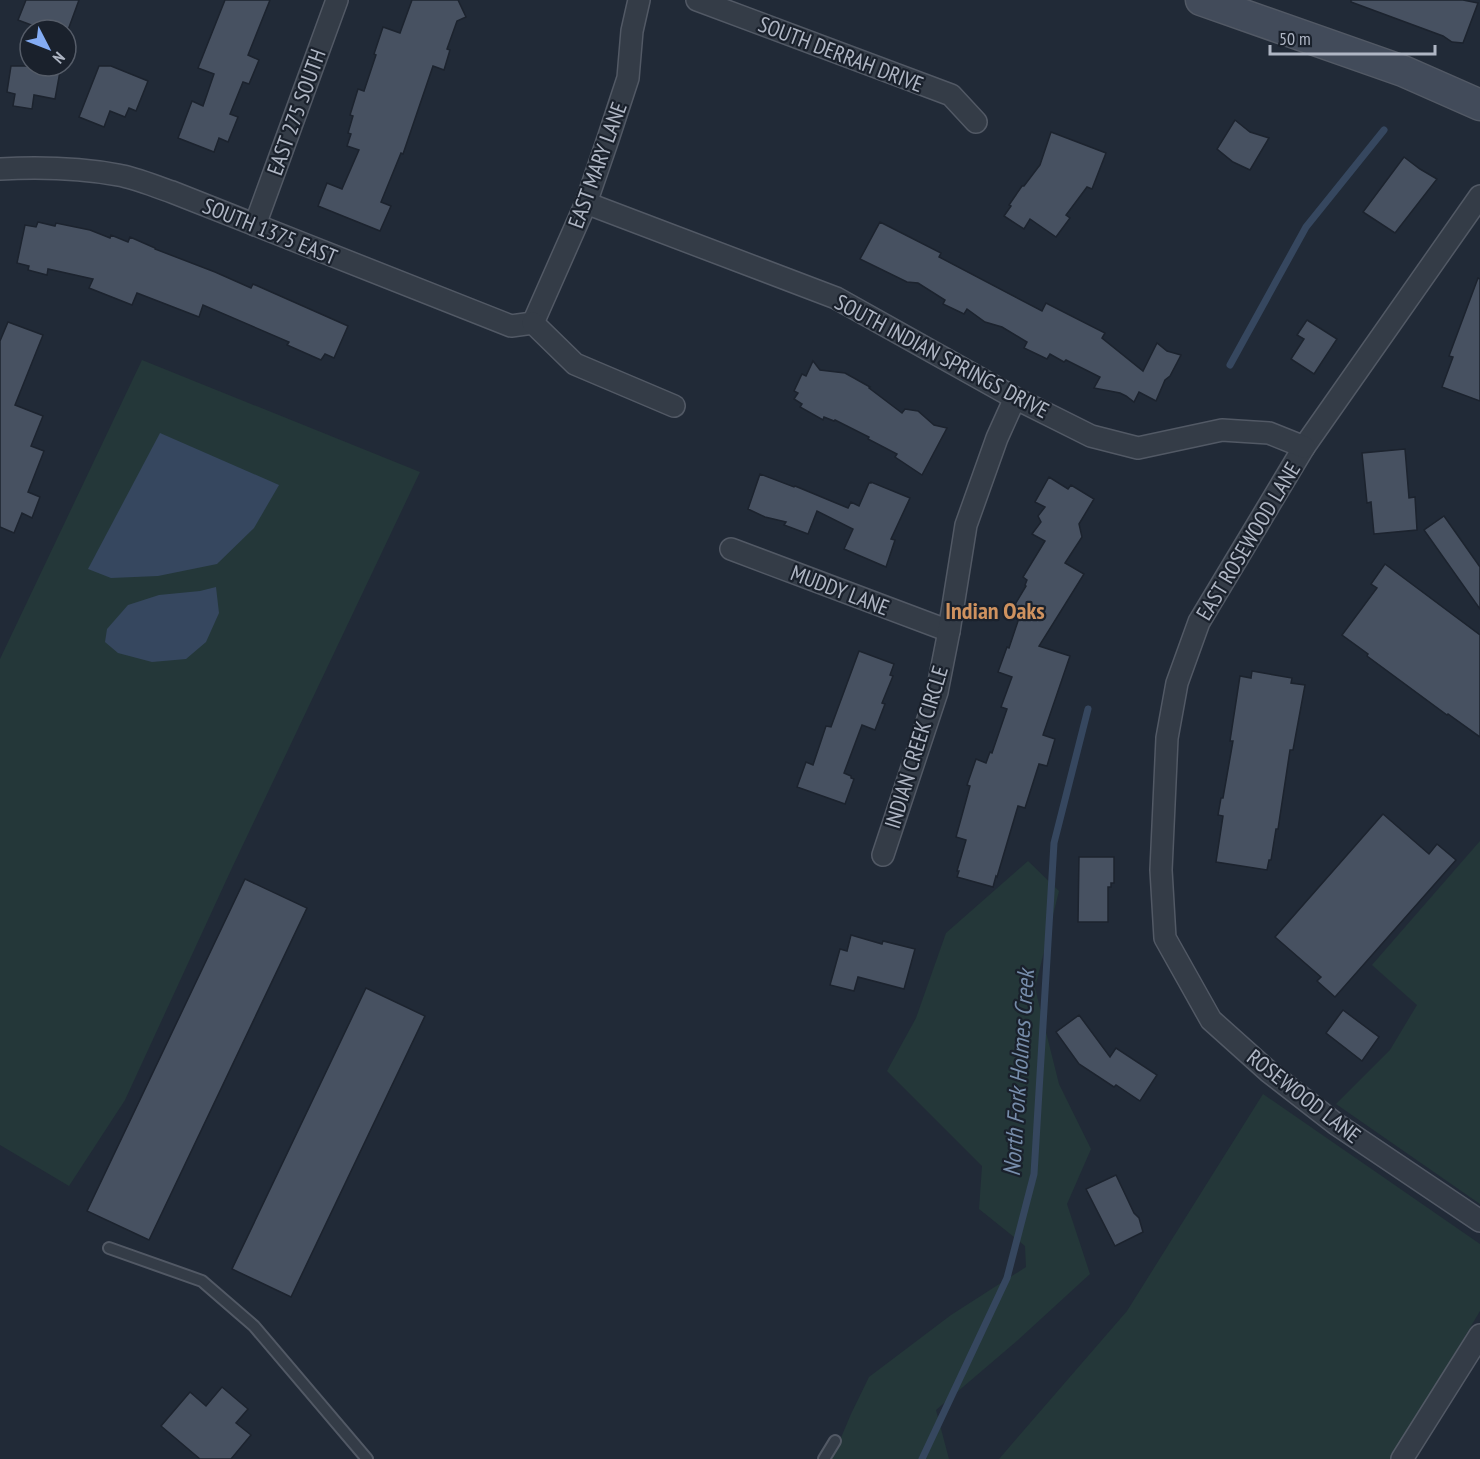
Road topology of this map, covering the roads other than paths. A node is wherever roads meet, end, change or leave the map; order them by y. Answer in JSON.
{"nodes":[{"id":1,"x":337,"y":0,"type":"edge"},
{"id":2,"x":639,"y":0,"type":"edge"},
{"id":3,"x":697,"y":0,"type":"edge"},
{"id":4,"x":1201,"y":0,"type":"edge"},
{"id":5,"x":1480,"y":105,"type":"edge"},
{"id":6,"x":976,"y":122,"type":"dead end"},
{"id":7,"x":0,"y":169,"type":"edge"},
{"id":8,"x":1480,"y":196,"type":"edge"},
{"id":9,"x":586,"y":203,"type":"junction"},
{"id":10,"x":255,"y":225,"type":"junction"},
{"id":11,"x":533,"y":323,"type":"junction"},
{"id":12,"x":1015,"y":398,"type":"junction"},
{"id":13,"x":674,"y":406,"type":"dead end"},
{"id":14,"x":1304,"y":447,"type":"junction"},
{"id":15,"x":732,"y":549,"type":"dead end"},
{"id":16,"x":949,"y":631,"type":"junction"},
{"id":17,"x":883,"y":855,"type":"dead end"},
{"id":18,"x":1165,"y":938,"type":"joint"},
{"id":19,"x":1480,"y":1221,"type":"edge"},
{"id":20,"x":109,"y":1248,"type":"dead end"},
{"id":21,"x":1480,"y":1335,"type":"edge"},
{"id":22,"x":835,"y":1441,"type":"dead end"},
{"id":23,"x":368,"y":1459,"type":"edge"},
{"id":24,"x":824,"y":1459,"type":"edge"},
{"id":25,"x":1402,"y":1459,"type":"edge"}],
"edges":[{"from":1,"to":10,"type":"street","name":"EAST 275 SOUTH"},
{"from":2,"to":9,"type":"street","name":"EAST MARY LANE"},
{"from":3,"to":6,"type":"street","name":"SOUTH DERRAH DRIVE"},
{"from":4,"to":5,"type":"street"},
{"from":7,"to":10,"type":"street","name":"SOUTH 1375 EAST"},
{"from":8,"to":14,"type":"street","name":"EAST ROSEWOOD LANE"},
{"from":9,"to":11,"type":"street","name":"EAST MARY LANE"},
{"from":9,"to":12,"type":"street","name":"SOUTH INDIAN SPRINGS DRIVE"},
{"from":10,"to":11,"type":"street","name":"SOUTH 1375 EAST"},
{"from":11,"to":13,"type":"street"},
{"from":12,"to":14,"type":"street","name":"SOUTH INDIAN SPRINGS DRIVE"},
{"from":12,"to":16,"type":"street","name":"INDIAN CREEK CIRCLE"},
{"from":14,"to":18,"type":"street","name":"EAST ROSEWOOD LANE"},
{"from":15,"to":16,"type":"street","name":"MUDDY LANE"},
{"from":16,"to":17,"type":"street","name":"INDIAN CREEK CIRCLE"},
{"from":18,"to":19,"type":"street","name":"ROSEWOOD LANE"},
{"from":20,"to":23,"type":"lane"},
{"from":21,"to":25,"type":"street"},
{"from":22,"to":24,"type":"lane"}]}
